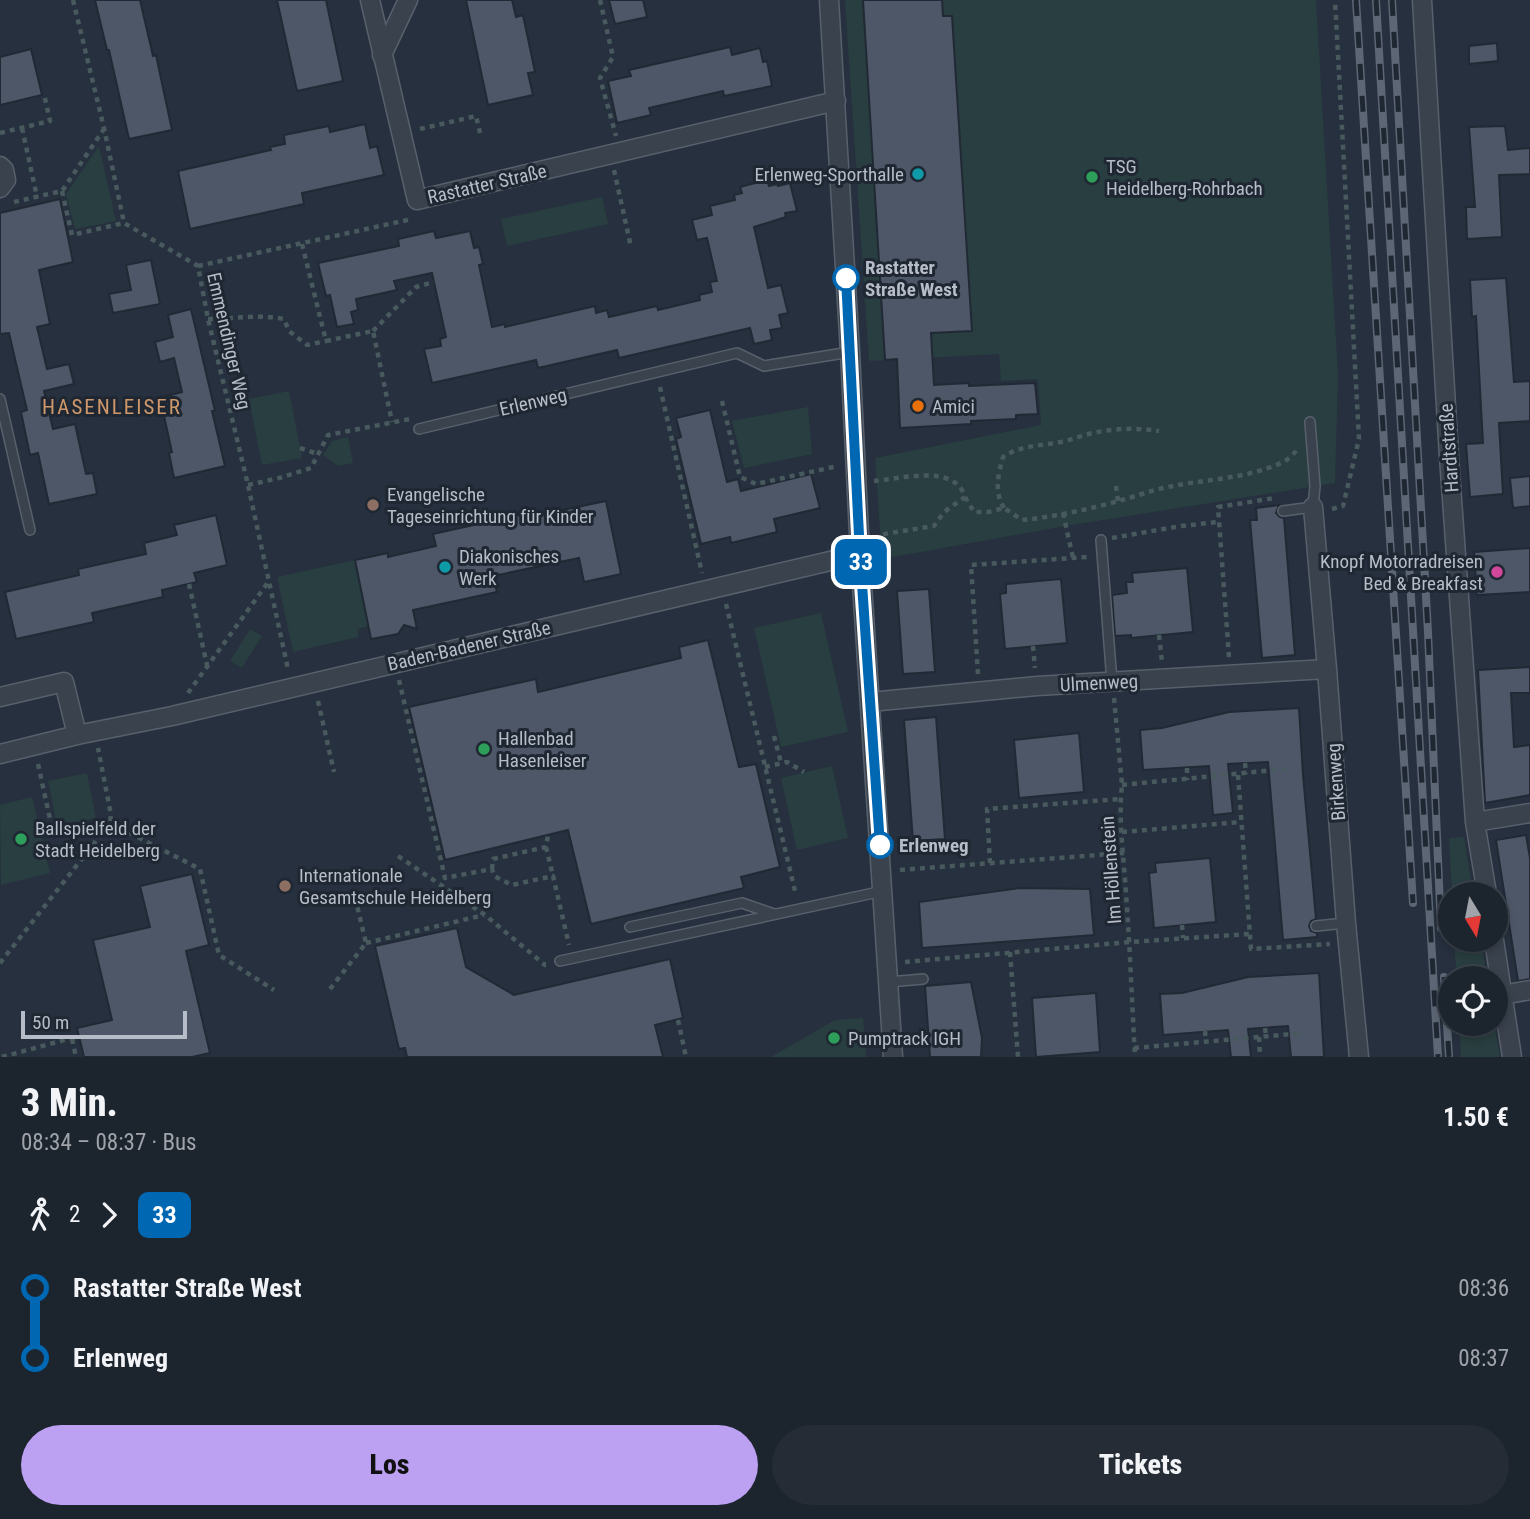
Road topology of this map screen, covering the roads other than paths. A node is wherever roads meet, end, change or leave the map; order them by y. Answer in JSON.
{"nodes":[{"id":1,"x":370,"y":0,"type":"edge"},
{"id":2,"x":408,"y":0,"type":"edge"},
{"id":3,"x":829,"y":0,"type":"edge"},
{"id":4,"x":1422,"y":0,"type":"edge"},
{"id":5,"x":382,"y":55,"type":"junction"},
{"id":6,"x":836,"y":102,"type":"junction"},
{"id":7,"x":0,"y":166,"type":"edge"},
{"id":8,"x":0,"y":188,"type":"edge"},
{"id":9,"x":850,"y":352,"type":"junction"},
{"id":10,"x":0,"y":399,"type":"edge"},
{"id":11,"x":1310,"y":422,"type":"road end"},
{"id":12,"x":419,"y":429,"type":"road end"},
{"id":13,"x":1314,"y":504,"type":"junction"},
{"id":14,"x":1283,"y":511,"type":"dead end"},
{"id":15,"x":30,"y":530,"type":"dead end"},
{"id":16,"x":1101,"y":540,"type":"road end"},
{"id":17,"x":860,"y":546,"type":"junction"},
{"id":18,"x":1327,"y":669,"type":"junction"},
{"id":19,"x":1112,"y":682,"type":"junction"},
{"id":20,"x":0,"y":696,"type":"edge"},
{"id":21,"x":870,"y":702,"type":"junction"},
{"id":22,"x":86,"y":734,"type":"junction"},
{"id":23,"x":0,"y":754,"type":"edge"},
{"id":24,"x":1530,"y":813,"type":"edge"},
{"id":25,"x":1475,"y":822,"type":"junction"},
{"id":26,"x":1485,"y":882,"type":"edge"},
{"id":27,"x":883,"y":891,"type":"junction"},
{"id":28,"x":776,"y":914,"type":"junction"},
{"id":29,"x":1346,"y":923,"type":"junction"},
{"id":30,"x":1316,"y":926,"type":"dead end"},
{"id":31,"x":630,"y":927,"type":"dead end"},
{"id":32,"x":560,"y":961,"type":"road end"},
{"id":33,"x":923,"y":979,"type":"dead end"},
{"id":34,"x":888,"y":982,"type":"junction"},
{"id":35,"x":1530,"y":990,"type":"edge"},
{"id":36,"x":1508,"y":994,"type":"edge"},
{"id":37,"x":1508,"y":1032,"type":"edge"},
{"id":38,"x":894,"y":1057,"type":"edge"},
{"id":39,"x":1359,"y":1057,"type":"edge"},
{"id":40,"x":1512,"y":1057,"type":"edge"}],
"edges":[{"from":1,"to":5,"type":"street","name":"Rastatter Straße"},
{"from":2,"to":5,"type":"street"},
{"from":3,"to":6,"type":"street"},
{"from":4,"to":25,"type":"street","name":"Hardtstraße"},
{"from":5,"to":6,"type":"street","name":"Rastatter Straße"},
{"from":6,"to":9,"type":"street"},
{"from":7,"to":8,"type":"street"},
{"from":9,"to":12,"type":"lane","name":"Erlenweg"},
{"from":9,"to":17,"type":"street"},
{"from":10,"to":15,"type":"lane"},
{"from":11,"to":13,"type":"lane"},
{"from":13,"to":14,"type":"lane"},
{"from":13,"to":18,"type":"street","name":"Birkenweg"},
{"from":16,"to":19,"type":"lane"},
{"from":17,"to":21,"type":"street"},
{"from":17,"to":22,"type":"street","name":"Baden-Badener Straße"},
{"from":18,"to":19,"type":"street","name":"Ulmenweg"},
{"from":18,"to":29,"type":"street","name":"Birkenweg"},
{"from":19,"to":21,"type":"street","name":"Ulmenweg"},
{"from":20,"to":22,"type":"street"},
{"from":21,"to":27,"type":"street"},
{"from":22,"to":23,"type":"street","name":"Baden-Badener Straße"},
{"from":24,"to":25,"type":"street"},
{"from":25,"to":26,"type":"street","name":"Hardtstraße"},
{"from":27,"to":28,"type":"lane"},
{"from":27,"to":34,"type":"street"},
{"from":28,"to":31,"type":"lane"},
{"from":28,"to":32,"type":"lane"},
{"from":29,"to":30,"type":"lane"},
{"from":29,"to":39,"type":"street","name":"Birkenweg"},
{"from":33,"to":34,"type":"lane"},
{"from":34,"to":38,"type":"street"},
{"from":35,"to":36,"type":"street"},
{"from":37,"to":40,"type":"street"}]}
